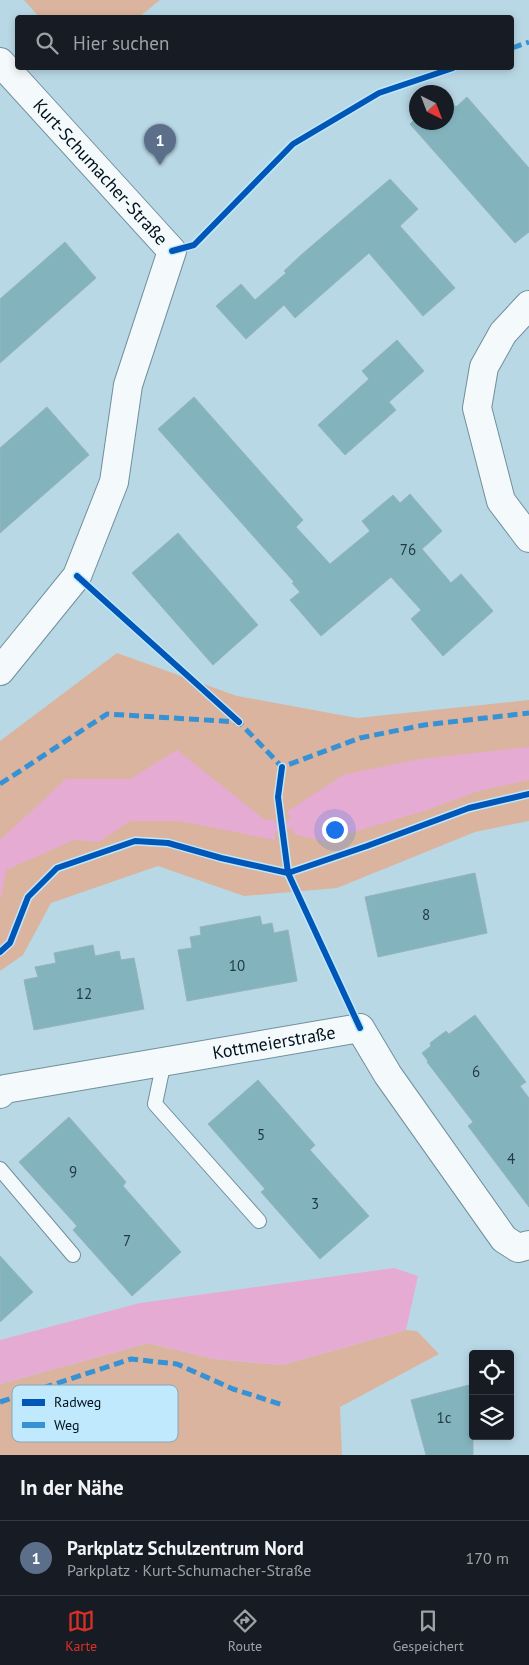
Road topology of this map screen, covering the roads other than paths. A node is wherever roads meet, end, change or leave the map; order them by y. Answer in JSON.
{"nodes":[{"id":1,"x":0,"y":62,"type":"edge"},
{"id":2,"x":529,"y":306,"type":"edge"},
{"id":3,"x":529,"y":538,"type":"edge"},
{"id":4,"x":0,"y":671,"type":"edge"},
{"id":5,"x":164,"y":1062,"type":"junction"},
{"id":6,"x":0,"y":1094,"type":"edge"},
{"id":7,"x":0,"y":1169,"type":"edge"},
{"id":8,"x":259,"y":1221,"type":"dead end"},
{"id":9,"x":529,"y":1245,"type":"edge"},
{"id":10,"x":73,"y":1255,"type":"dead end"}],
"edges":[{"from":1,"to":4,"type":"street","name":"Kurt-Schumacher-Straße"},
{"from":2,"to":3,"type":"street"},
{"from":5,"to":6,"type":"street","name":"Kottmeierstraße"},
{"from":5,"to":8,"type":"lane"},
{"from":5,"to":9,"type":"street","name":"Kottmeierstraße"},
{"from":7,"to":10,"type":"lane"}]}
